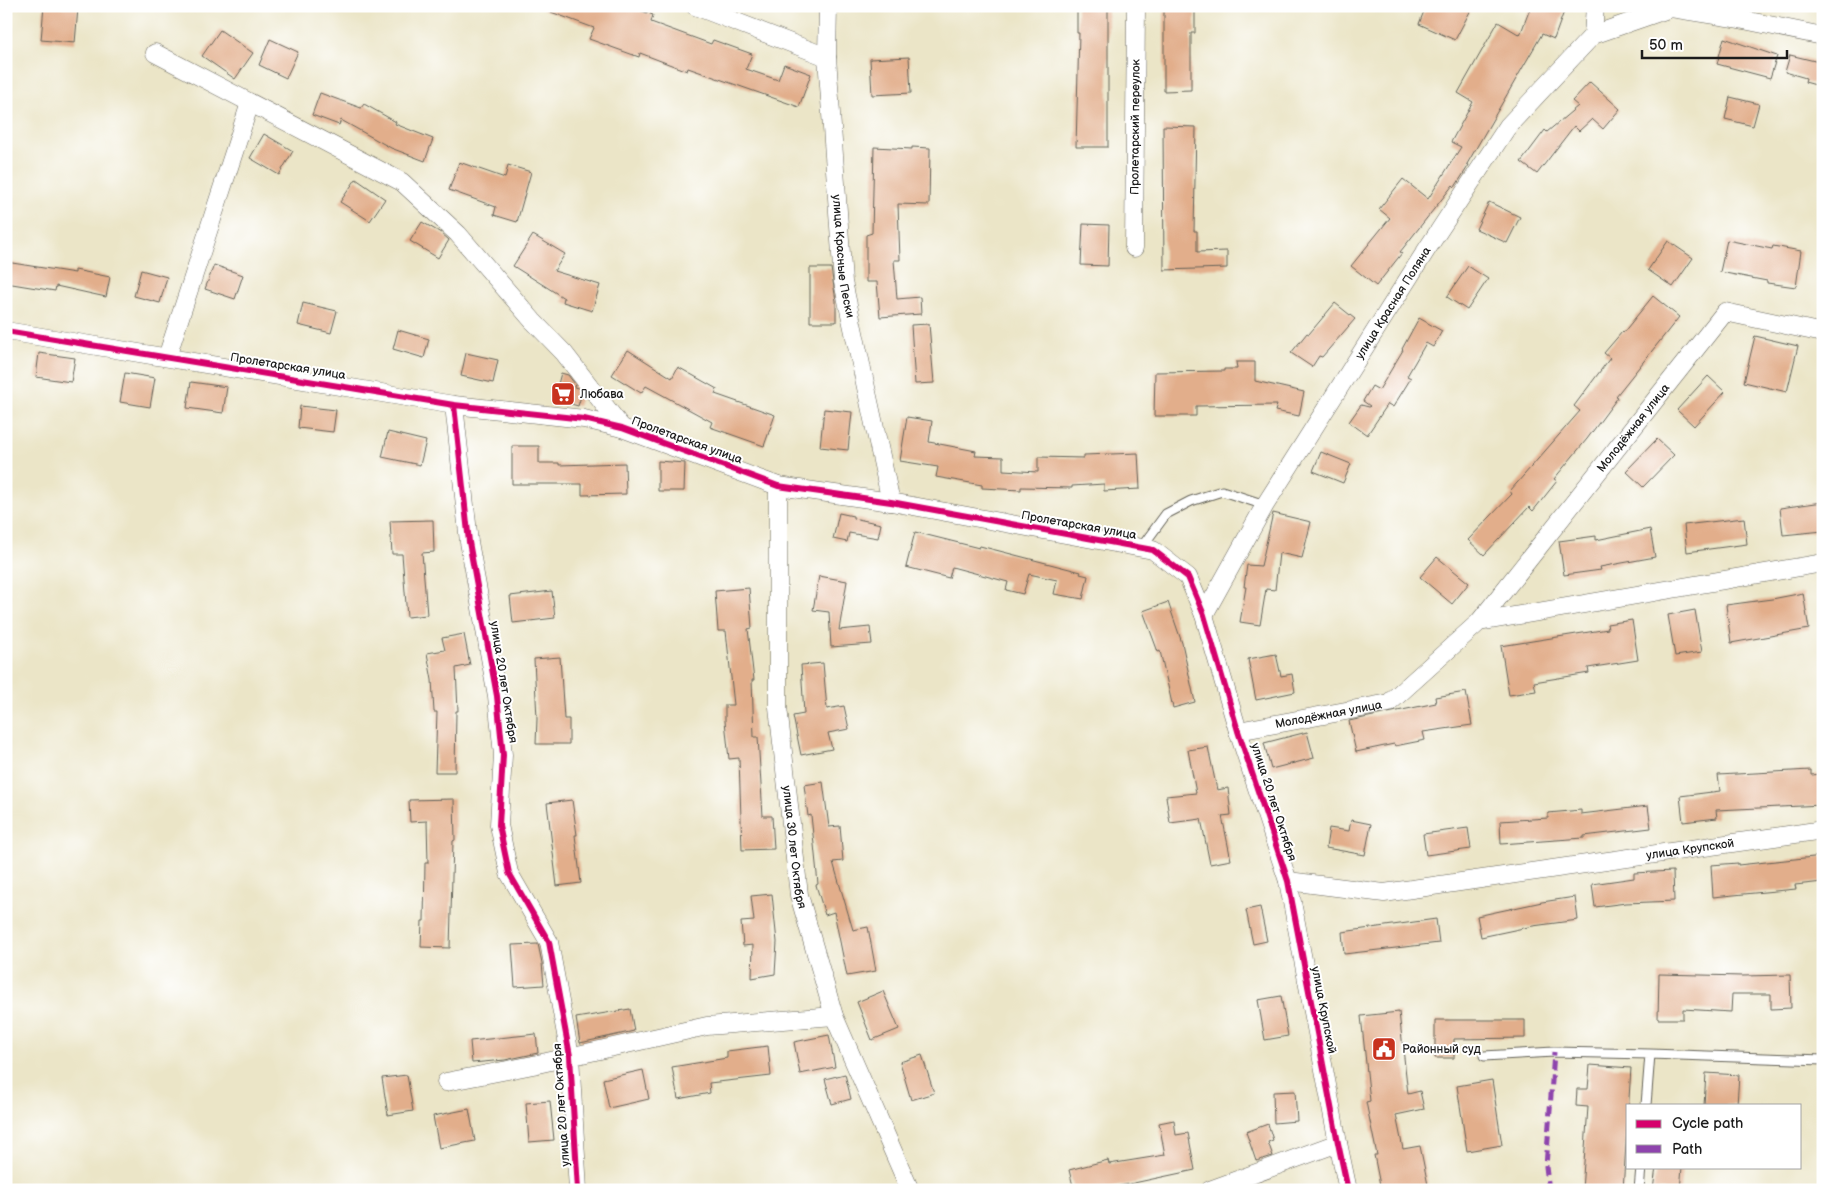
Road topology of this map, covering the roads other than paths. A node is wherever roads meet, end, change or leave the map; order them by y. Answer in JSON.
{"nodes":[{"id":1,"x":695,"y":6,"type":"edge"},
{"id":2,"x":828,"y":6,"type":"edge"},
{"id":3,"x":1136,"y":6,"type":"edge"},
{"id":4,"x":1595,"y":6,"type":"edge"},
{"id":5,"x":1670,"y":7,"type":"edge"},
{"id":6,"x":1594,"y":35,"type":"junction"},
{"id":7,"x":1823,"y":36,"type":"edge"},
{"id":8,"x":156,"y":53,"type":"dead end"},
{"id":9,"x":827,"y":57,"type":"junction"},
{"id":10,"x":250,"y":103,"type":"junction"},
{"id":11,"x":1134,"y":248,"type":"dead end"},
{"id":12,"x":6,"y":331,"type":"edge"},
{"id":13,"x":1823,"y":333,"type":"edge"},
{"id":14,"x":167,"y":357,"type":"junction"},
{"id":15,"x":454,"y":405,"type":"junction"},
{"id":16,"x":622,"y":428,"type":"junction"},
{"id":17,"x":778,"y":486,"type":"junction"},
{"id":18,"x":891,"y":502,"type":"junction"},
{"id":19,"x":1265,"y":505,"type":"junction"},
{"id":20,"x":1141,"y":548,"type":"junction"},
{"id":21,"x":1823,"y":563,"type":"edge"},
{"id":22,"x":1204,"y":615,"type":"junction"},
{"id":23,"x":1479,"y":622,"type":"junction"},
{"id":24,"x":1238,"y":731,"type":"junction"},
{"id":25,"x":1823,"y":830,"type":"edge"},
{"id":26,"x":1288,"y":881,"type":"junction"},
{"id":27,"x":834,"y":1016,"type":"junction"},
{"id":28,"x":1650,"y":1054,"type":"junction"},
{"id":29,"x":570,"y":1056,"type":"junction"},
{"id":30,"x":1484,"y":1056,"type":"dead end"},
{"id":31,"x":1823,"y":1060,"type":"edge"},
{"id":32,"x":446,"y":1082,"type":"dead end"},
{"id":33,"x":1646,"y":1104,"type":"edge"},
{"id":34,"x":1338,"y":1143,"type":"junction"},
{"id":35,"x":1641,"y":1168,"type":"edge"},
{"id":36,"x":578,"y":1190,"type":"edge"},
{"id":37,"x":910,"y":1190,"type":"edge"},
{"id":38,"x":1210,"y":1190,"type":"edge"},
{"id":39,"x":1348,"y":1190,"type":"edge"},
{"id":40,"x":1639,"y":1190,"type":"edge"}],
"edges":[{"from":1,"to":9,"type":"street"},
{"from":2,"to":9,"type":"street","name":"улица Красные Пески"},
{"from":3,"to":11,"type":"street","name":"Пролетарский переулок"},
{"from":4,"to":6,"type":"street"},
{"from":5,"to":6,"type":"street"},
{"from":5,"to":7,"type":"street"},
{"from":6,"to":19,"type":"street","name":"улица Красная Поляна"},
{"from":8,"to":10,"type":"street"},
{"from":9,"to":18,"type":"street","name":"улица Красные Пески"},
{"from":10,"to":14,"type":"street"},
{"from":10,"to":16,"type":"street"},
{"from":12,"to":14,"type":"street","name":"Пролетарская улица"},
{"from":13,"to":23,"type":"street","name":"Молодёжная улица"},
{"from":14,"to":15,"type":"street","name":"Пролетарская улица"},
{"from":15,"to":16,"type":"street","name":"Пролетарская улица"},
{"from":15,"to":29,"type":"street","name":"улица 20 лет Октября"},
{"from":16,"to":17,"type":"street","name":"Пролетарская улица"},
{"from":17,"to":18,"type":"street","name":"Пролетарская улица"},
{"from":17,"to":27,"type":"street","name":"улица 30 лет Октября"},
{"from":18,"to":20,"type":"street","name":"Пролетарская улица"},
{"from":19,"to":20,"type":"lane"},
{"from":19,"to":22,"type":"street","name":"улица Красная Поляна"},
{"from":20,"to":22,"type":"street","name":"Пролетарская улица"},
{"from":21,"to":23,"type":"street"},
{"from":22,"to":24,"type":"street","name":"Пролетарская улица"},
{"from":23,"to":24,"type":"street","name":"Молодёжная улица"},
{"from":24,"to":26,"type":"street","name":"улица 20 лет Октября"},
{"from":25,"to":26,"type":"street","name":"улица Крупской"},
{"from":26,"to":34,"type":"street","name":"улица Крупской"},
{"from":27,"to":29,"type":"street"},
{"from":27,"to":37,"type":"street","name":"улица 30 лет Октября"},
{"from":28,"to":30,"type":"lane"},
{"from":28,"to":31,"type":"lane"},
{"from":28,"to":33,"type":"lane"},
{"from":29,"to":32,"type":"street"},
{"from":29,"to":36,"type":"street","name":"улица 20 лет Октября"},
{"from":34,"to":38,"type":"street"},
{"from":34,"to":39,"type":"street","name":"улица Крупской"},
{"from":35,"to":40,"type":"lane"}]}
